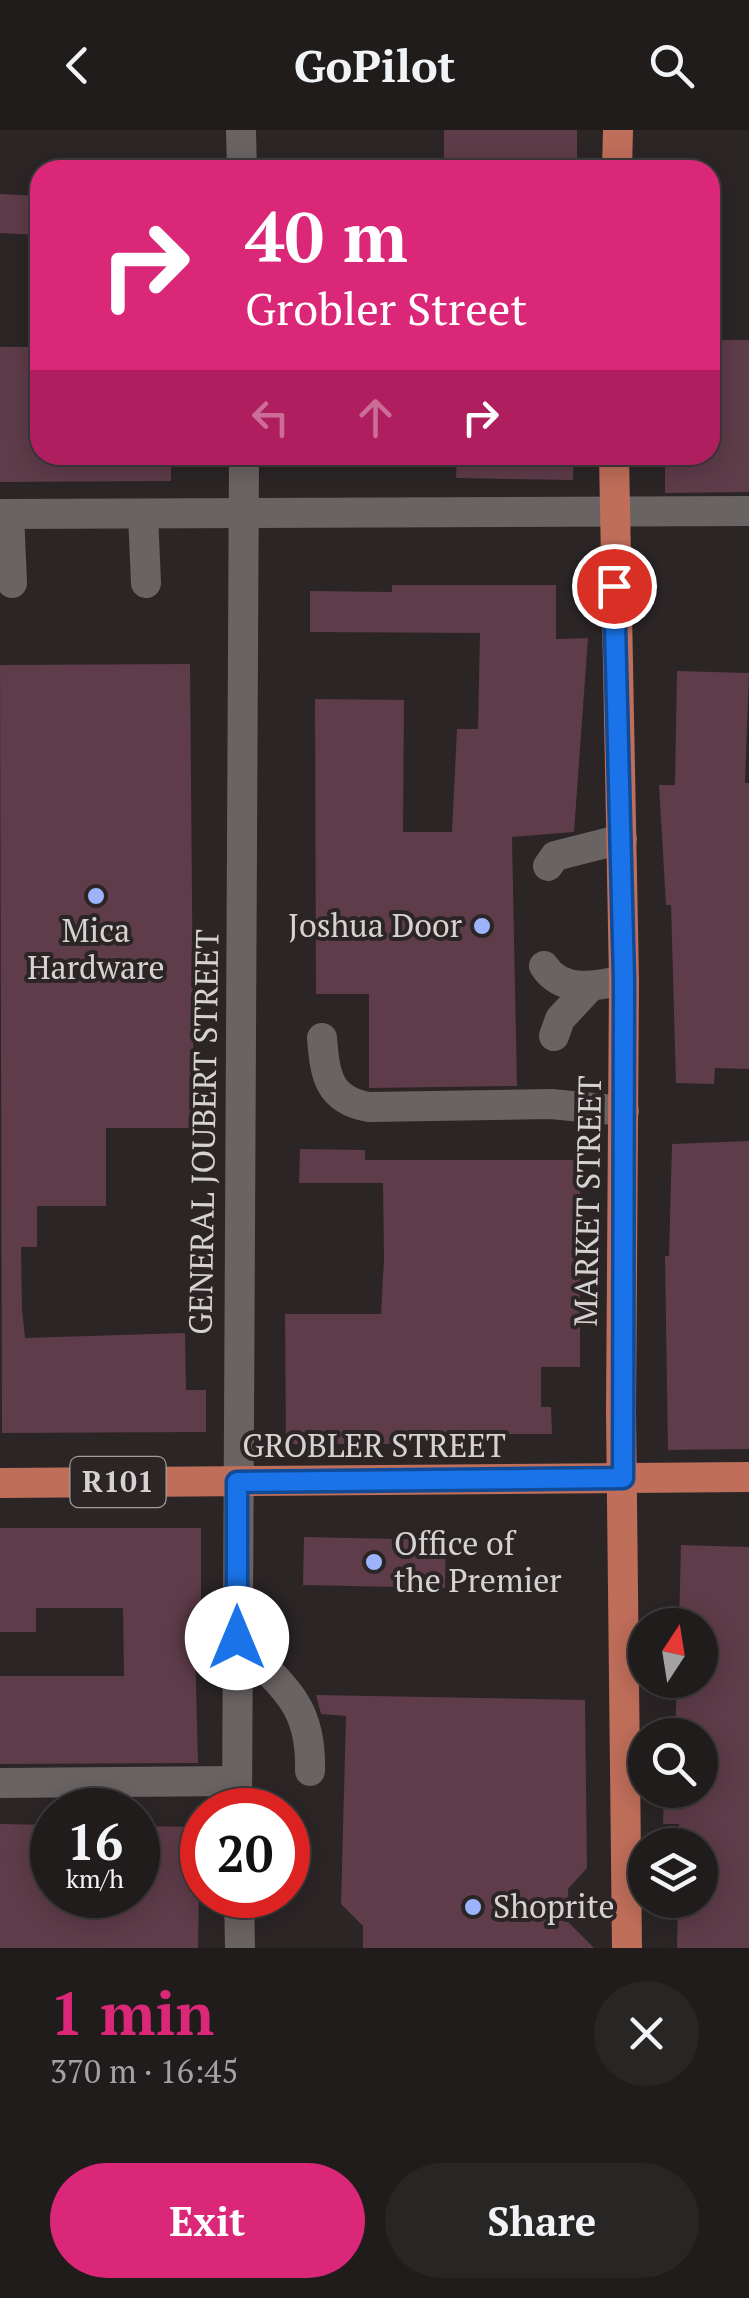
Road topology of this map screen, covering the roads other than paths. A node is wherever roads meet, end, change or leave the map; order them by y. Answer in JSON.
{"nodes":[{"id":1,"x":241,"y":130,"type":"edge"},
{"id":2,"x":618,"y":130,"type":"edge"},
{"id":3,"x":242,"y":160,"type":"edge"},
{"id":4,"x":617,"y":160,"type":"edge"},
{"id":5,"x":244,"y":465,"type":"edge"},
{"id":6,"x":614,"y":465,"type":"edge"},
{"id":7,"x":614,"y":511,"type":"junction"},
{"id":8,"x":749,"y":511,"type":"edge"},
{"id":9,"x":5,"y":514,"type":"edge"},
{"id":10,"x":143,"y":514,"type":"junction"},
{"id":11,"x":245,"y":514,"type":"junction"},
{"id":12,"x":12,"y":583,"type":"dead end"},
{"id":13,"x":146,"y":583,"type":"dead end"},
{"id":14,"x":622,"y":839,"type":"junction"},
{"id":15,"x":548,"y":866,"type":"dead end"},
{"id":16,"x":544,"y":966,"type":"dead end"},
{"id":17,"x":624,"y":980,"type":"junction"},
{"id":18,"x":588,"y":988,"type":"junction"},
{"id":19,"x":554,"y":1036,"type":"dead end"},
{"id":20,"x":322,"y":1038,"type":"dead end"},
{"id":21,"x":624,"y":1110,"type":"junction"},
{"id":22,"x":749,"y":1476,"type":"edge"},
{"id":23,"x":623,"y":1478,"type":"junction"},
{"id":24,"x":0,"y":1482,"type":"edge"},
{"id":25,"x":237,"y":1482,"type":"junction"},
{"id":26,"x":237,"y":1638,"type":"junction"},
{"id":27,"x":310,"y":1772,"type":"dead end"},
{"id":28,"x":0,"y":1783,"type":"edge"},
{"id":29,"x":237,"y":1788,"type":"edge"},
{"id":30,"x":180,"y":1793,"type":"edge"},
{"id":31,"x":239,"y":1918,"type":"edge"},
{"id":32,"x":240,"y":1948,"type":"edge"},
{"id":33,"x":627,"y":1948,"type":"edge"}],
"edges":[{"from":1,"to":3,"type":"street"},
{"from":2,"to":4,"type":"main road"},
{"from":5,"to":11,"type":"street","name":"GENERAL JOUBERT STREET"},
{"from":6,"to":7,"type":"main road","name":"MARKET STREET"},
{"from":7,"to":8,"type":"street"},
{"from":7,"to":11,"type":"street"},
{"from":7,"to":14,"type":"main road","name":"MARKET STREET"},
{"from":9,"to":10,"type":"street"},
{"from":9,"to":12,"type":"street"},
{"from":10,"to":11,"type":"street"},
{"from":10,"to":13,"type":"street"},
{"from":11,"to":25,"type":"street","name":"GENERAL JOUBERT STREET"},
{"from":14,"to":15,"type":"street"},
{"from":14,"to":17,"type":"main road","name":"MARKET STREET"},
{"from":16,"to":18,"type":"street"},
{"from":17,"to":18,"type":"street"},
{"from":17,"to":21,"type":"main road","name":"MARKET STREET"},
{"from":18,"to":19,"type":"street"},
{"from":20,"to":21,"type":"street"},
{"from":21,"to":23,"type":"main road","name":"MARKET STREET"},
{"from":22,"to":23,"type":"main road","name":"GROBLER STREET"},
{"from":23,"to":25,"type":"main road","name":"GROBLER STREET","number":"R101"},
{"from":23,"to":33,"type":"main road","name":"MARKET STREET"},
{"from":24,"to":25,"type":"main road","name":"GROBLER STREET","number":"R101"},
{"from":25,"to":26,"type":"street","name":"GENERAL JOUBERT STREET"},
{"from":26,"to":27,"type":"street"},
{"from":26,"to":29,"type":"street","name":"GENERAL JOUBERT STREET"},
{"from":28,"to":30,"type":"street"},
{"from":31,"to":32,"type":"street"}]}
